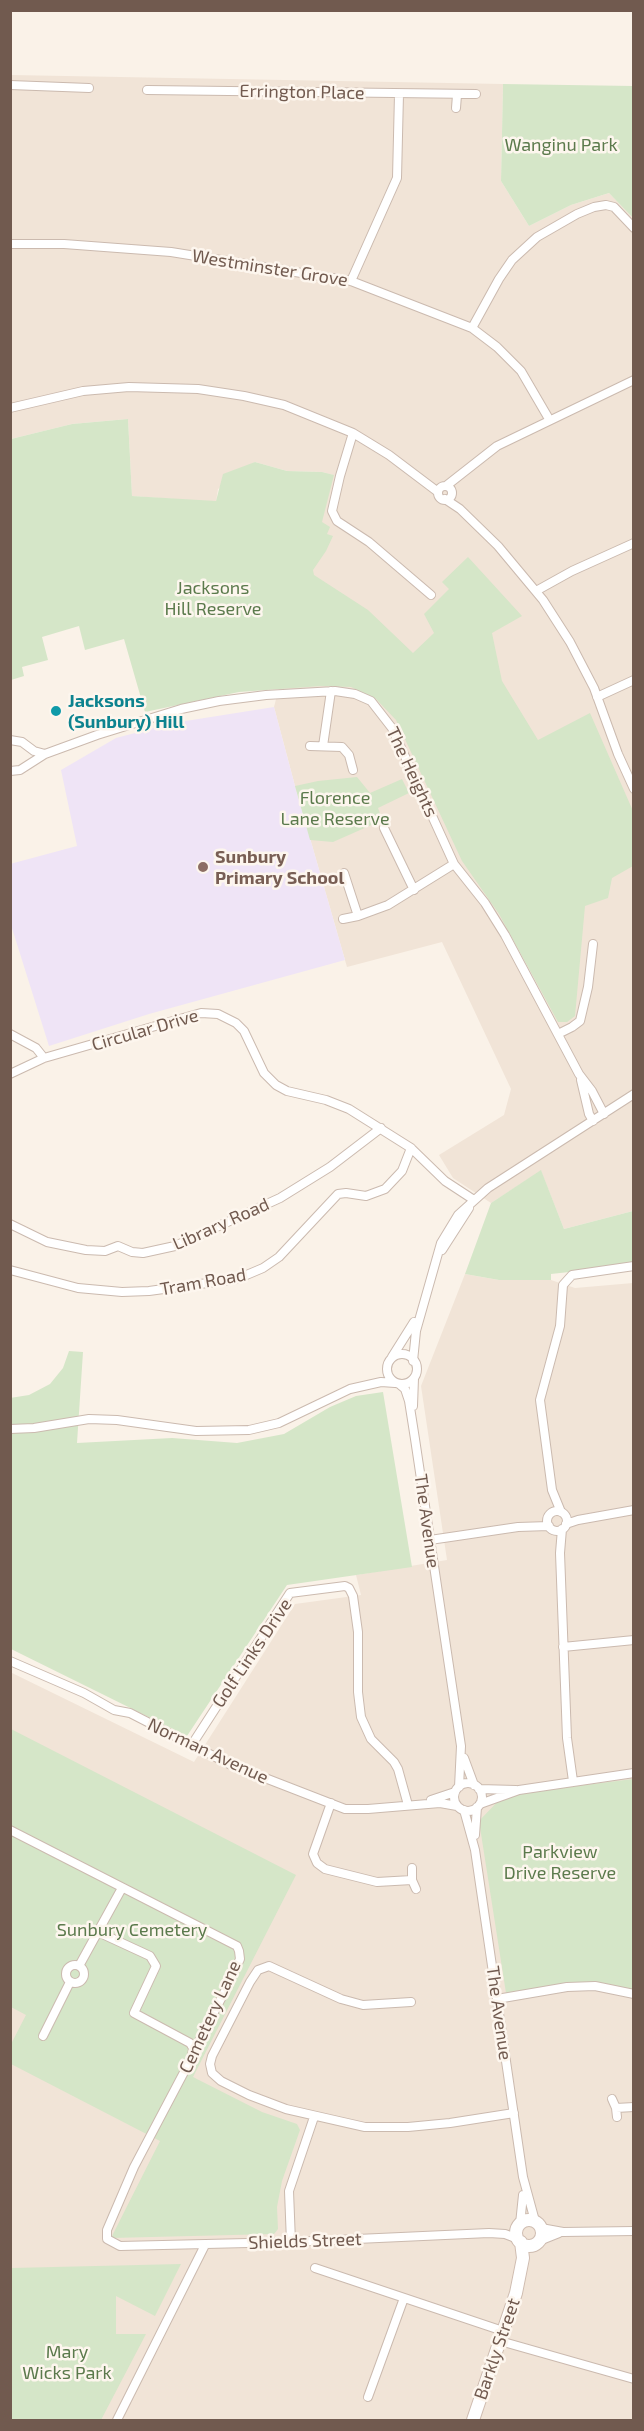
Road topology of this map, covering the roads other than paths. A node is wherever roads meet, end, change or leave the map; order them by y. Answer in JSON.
{"nodes":[{"id":1,"x":10,"y":86,"type":"edge"},
{"id":2,"x":89,"y":88,"type":"dead end"},
{"id":3,"x":147,"y":90,"type":"dead end"},
{"id":4,"x":399,"y":94,"type":"junction"},
{"id":5,"x":457,"y":94,"type":"junction"},
{"id":6,"x":476,"y":94,"type":"dead end"},
{"id":7,"x":456,"y":108,"type":"dead end"},
{"id":8,"x":633,"y":228,"type":"edge"},
{"id":9,"x":10,"y":244,"type":"edge"},
{"id":10,"x":351,"y":281,"type":"junction"},
{"id":11,"x":472,"y":328,"type":"junction"},
{"id":12,"x":633,"y":380,"type":"edge"},
{"id":13,"x":10,"y":408,"type":"edge"},
{"id":14,"x":549,"y":419,"type":"junction"},
{"id":15,"x":352,"y":433,"type":"junction"},
{"id":16,"x":446,"y":492,"type":"junction"},
{"id":17,"x":633,"y":543,"type":"edge"},
{"id":18,"x":536,"y":591,"type":"junction"},
{"id":19,"x":431,"y":595,"type":"dead end"},
{"id":20,"x":633,"y":680,"type":"edge"},
{"id":21,"x":331,"y":691,"type":"junction"},
{"id":22,"x":597,"y":697,"type":"junction"},
{"id":23,"x":10,"y":740,"type":"edge"},
{"id":24,"x":310,"y":746,"type":"dead end"},
{"id":25,"x":323,"y":746,"type":"junction"},
{"id":26,"x":45,"y":754,"type":"junction"},
{"id":27,"x":353,"y":770,"type":"dead end"},
{"id":28,"x":10,"y":771,"type":"edge"},
{"id":29,"x":633,"y":786,"type":"edge"},
{"id":30,"x":384,"y":828,"type":"dead end"},
{"id":31,"x":454,"y":864,"type":"junction"},
{"id":32,"x":344,"y":873,"type":"dead end"},
{"id":33,"x":414,"y":890,"type":"junction"},
{"id":34,"x":358,"y":916,"type":"junction"},
{"id":35,"x":343,"y":919,"type":"dead end"},
{"id":36,"x":593,"y":944,"type":"dead end"},
{"id":37,"x":10,"y":1034,"type":"edge"},
{"id":38,"x":558,"y":1034,"type":"junction"},
{"id":39,"x":44,"y":1058,"type":"junction"},
{"id":40,"x":10,"y":1074,"type":"edge"},
{"id":41,"x":579,"y":1074,"type":"junction"},
{"id":42,"x":633,"y":1094,"type":"edge"},
{"id":43,"x":604,"y":1114,"type":"junction"},
{"id":44,"x":593,"y":1121,"type":"junction"},
{"id":45,"x":381,"y":1128,"type":"junction"},
{"id":46,"x":411,"y":1148,"type":"junction"},
{"id":47,"x":474,"y":1200,"type":"junction"},
{"id":48,"x":10,"y":1224,"type":"edge"},
{"id":49,"x":633,"y":1266,"type":"edge"},
{"id":50,"x":10,"y":1270,"type":"edge"},
{"id":51,"x":424,"y":1300,"type":"junction"},
{"id":52,"x":392,"y":1359,"type":"junction"},
{"id":53,"x":413,"y":1361,"type":"junction"},
{"id":54,"x":414,"y":1378,"type":"junction"},
{"id":55,"x":397,"y":1383,"type":"junction"},
{"id":56,"x":10,"y":1429,"type":"edge"},
{"id":57,"x":415,"y":1439,"type":"junction"},
{"id":58,"x":633,"y":1510,"type":"edge"},
{"id":59,"x":557,"y":1521,"type":"junction"},
{"id":60,"x":430,"y":1540,"type":"junction"},
{"id":61,"x":633,"y":1640,"type":"edge"},
{"id":62,"x":563,"y":1647,"type":"junction"},
{"id":63,"x":10,"y":1661,"type":"edge"},
{"id":64,"x":191,"y":1746,"type":"junction"},
{"id":65,"x":461,"y":1746,"type":"junction"},
{"id":66,"x":633,"y":1773,"type":"edge"},
{"id":67,"x":573,"y":1780,"type":"junction"},
{"id":68,"x":476,"y":1787,"type":"junction"},
{"id":69,"x":457,"y":1789,"type":"junction"},
{"id":70,"x":519,"y":1790,"type":"junction"},
{"id":71,"x":331,"y":1803,"type":"junction"},
{"id":72,"x":411,"y":1804,"type":"junction"},
{"id":73,"x":478,"y":1806,"type":"junction"},
{"id":74,"x":460,"y":1808,"type":"junction"},
{"id":75,"x":10,"y":1830,"type":"edge"},
{"id":76,"x":475,"y":1850,"type":"junction"},
{"id":77,"x":412,"y":1868,"type":"dead end"},
{"id":78,"x":122,"y":1888,"type":"junction"},
{"id":79,"x":99,"y":1932,"type":"junction"},
{"id":80,"x":633,"y":1994,"type":"edge"},
{"id":81,"x":497,"y":1999,"type":"junction"},
{"id":82,"x":411,"y":2002,"type":"dead end"},
{"id":83,"x":43,"y":2036,"type":"dead end"},
{"id":84,"x":194,"y":2048,"type":"junction"},
{"id":85,"x":633,"y":2107,"type":"edge"},
{"id":86,"x":615,"y":2108,"type":"dead end"},
{"id":87,"x":513,"y":2113,"type":"junction"},
{"id":88,"x":314,"y":2117,"type":"junction"},
{"id":89,"x":523,"y":2177,"type":"junction"},
{"id":90,"x":520,"y":2225,"type":"junction"},
{"id":91,"x":633,"y":2231,"type":"edge"},
{"id":92,"x":562,"y":2232,"type":"junction"},
{"id":93,"x":489,"y":2233,"type":"junction"},
{"id":94,"x":538,"y":2233,"type":"junction"},
{"id":95,"x":520,"y":2240,"type":"junction"},
{"id":96,"x":291,"y":2242,"type":"junction"},
{"id":97,"x":205,"y":2245,"type":"junction"},
{"id":98,"x":120,"y":2246,"type":"joint"},
{"id":99,"x":315,"y":2268,"type":"dead end"},
{"id":100,"x":520,"y":2278,"type":"junction"},
{"id":101,"x":404,"y":2298,"type":"junction"},
{"id":102,"x":501,"y":2336,"type":"junction"},
{"id":103,"x":633,"y":2379,"type":"edge"},
{"id":104,"x":368,"y":2397,"type":"dead end"},
{"id":105,"x":117,"y":2421,"type":"edge"},
{"id":106,"x":473,"y":2421,"type":"edge"}],
"edges":[{"from":1,"to":2,"type":"street"},
{"from":3,"to":4,"type":"street","name":"Errington Place"},
{"from":4,"to":5,"type":"street","name":"Errington Place"},
{"from":4,"to":10,"type":"street"},
{"from":5,"to":6,"type":"street","name":"Errington Place"},
{"from":5,"to":7,"type":"street"},
{"from":8,"to":11,"type":"street"},
{"from":9,"to":10,"type":"street","name":"Westminster Grove"},
{"from":10,"to":11,"type":"street","name":"Westminster Grove"},
{"from":11,"to":14,"type":"street","name":"Westminster Grove"},
{"from":12,"to":14,"type":"street"},
{"from":13,"to":15,"type":"street"},
{"from":14,"to":16,"type":"street"},
{"from":15,"to":16,"type":"street"},
{"from":15,"to":19,"type":"street"},
{"from":16,"to":18,"type":"street"},
{"from":17,"to":18,"type":"street"},
{"from":18,"to":22,"type":"street"},
{"from":20,"to":22,"type":"street"},
{"from":21,"to":25,"type":"street"},
{"from":21,"to":26,"type":"street","name":"The Heights"},
{"from":21,"to":31,"type":"street","name":"The Heights"},
{"from":22,"to":29,"type":"street"},
{"from":23,"to":26,"type":"street"},
{"from":24,"to":25,"type":"street"},
{"from":25,"to":27,"type":"street"},
{"from":26,"to":28,"type":"street","name":"The Heights"},
{"from":30,"to":33,"type":"street"},
{"from":31,"to":33,"type":"street"},
{"from":31,"to":38,"type":"street","name":"The Heights"},
{"from":32,"to":34,"type":"street"},
{"from":33,"to":34,"type":"street"},
{"from":34,"to":35,"type":"street"},
{"from":36,"to":38,"type":"street"},
{"from":37,"to":39,"type":"street"},
{"from":38,"to":41,"type":"street","name":"The Heights"},
{"from":39,"to":40,"type":"street","name":"Circular Drive"},
{"from":39,"to":45,"type":"street","name":"Circular Drive"},
{"from":41,"to":43,"type":"street","name":"The Heights"},
{"from":41,"to":44,"type":"street","name":"The Heights"},
{"from":42,"to":43,"type":"street"},
{"from":43,"to":44,"type":"street"},
{"from":44,"to":47,"type":"street"},
{"from":45,"to":46,"type":"street","name":"Circular Drive"},
{"from":45,"to":48,"type":"street","name":"Library Road"},
{"from":46,"to":47,"type":"street","name":"Circular Drive"},
{"from":46,"to":50,"type":"street","name":"Tram Road"},
{"from":47,"to":51,"type":"street"},
{"from":49,"to":59,"type":"street"},
{"from":51,"to":52,"type":"street"},
{"from":51,"to":53,"type":"street"},
{"from":52,"to":53,"type":"street"},
{"from":52,"to":55,"type":"street"},
{"from":53,"to":54,"type":"street"},
{"from":54,"to":55,"type":"street"},
{"from":54,"to":57,"type":"street","name":"The Avenue"},
{"from":55,"to":56,"type":"street"},
{"from":55,"to":57,"type":"street","name":"The Avenue"},
{"from":57,"to":60,"type":"street","name":"The Avenue"},
{"from":58,"to":59,"type":"street"},
{"from":59,"to":60,"type":"street"},
{"from":59,"to":62,"type":"street"},
{"from":60,"to":65,"type":"street","name":"The Avenue"},
{"from":61,"to":62,"type":"street"},
{"from":62,"to":67,"type":"street"},
{"from":63,"to":64,"type":"street","name":"Norman Avenue"},
{"from":64,"to":71,"type":"street","name":"Norman Avenue"},
{"from":64,"to":72,"type":"street","name":"Golf Links Drive"},
{"from":65,"to":68,"type":"street","name":"The Avenue"},
{"from":65,"to":69,"type":"street","name":"The Avenue"},
{"from":66,"to":67,"type":"street"},
{"from":67,"to":70,"type":"street"},
{"from":68,"to":69,"type":"street"},
{"from":68,"to":70,"type":"street"},
{"from":68,"to":73,"type":"street"},
{"from":69,"to":72,"type":"street","name":"Norman Avenue"},
{"from":69,"to":74,"type":"street"},
{"from":70,"to":73,"type":"street"},
{"from":71,"to":72,"type":"street","name":"Norman Avenue"},
{"from":71,"to":77,"type":"street"},
{"from":72,"to":74,"type":"street","name":"Norman Avenue"},
{"from":73,"to":74,"type":"street"},
{"from":73,"to":76,"type":"street","name":"The Avenue"},
{"from":74,"to":76,"type":"street","name":"The Avenue"},
{"from":75,"to":78,"type":"street","name":"Cemetery Lane"},
{"from":76,"to":81,"type":"street","name":"The Avenue"},
{"from":78,"to":79,"type":"street"},
{"from":78,"to":84,"type":"street","name":"Cemetery Lane"},
{"from":79,"to":83,"type":"street"},
{"from":79,"to":84,"type":"street"},
{"from":80,"to":81,"type":"street"},
{"from":81,"to":87,"type":"street","name":"The Avenue"},
{"from":82,"to":88,"type":"street"},
{"from":84,"to":98,"type":"street","name":"Cemetery Lane"},
{"from":85,"to":86,"type":"street"},
{"from":87,"to":88,"type":"street"},
{"from":87,"to":89,"type":"street","name":"The Avenue"},
{"from":88,"to":96,"type":"street"},
{"from":89,"to":90,"type":"street","name":"The Avenue"},
{"from":89,"to":94,"type":"street","name":"The Avenue"},
{"from":90,"to":93,"type":"street","name":"Shields Street"},
{"from":90,"to":94,"type":"street"},
{"from":90,"to":95,"type":"street","name":"Barkly Street"},
{"from":91,"to":92,"type":"street"},
{"from":92,"to":94,"type":"street"},
{"from":92,"to":94,"type":"street"},
{"from":93,"to":95,"type":"street","name":"Shields Street"},
{"from":93,"to":96,"type":"street","name":"Shields Street"},
{"from":94,"to":95,"type":"street"},
{"from":94,"to":100,"type":"street","name":"Barkly Street"},
{"from":95,"to":100,"type":"street","name":"Barkly Street"},
{"from":96,"to":97,"type":"street","name":"Shields Street"},
{"from":97,"to":98,"type":"street","name":"Shields Street"},
{"from":97,"to":105,"type":"street"},
{"from":99,"to":101,"type":"street"},
{"from":100,"to":102,"type":"street","name":"Barkly Street"},
{"from":101,"to":102,"type":"street"},
{"from":101,"to":104,"type":"street"},
{"from":102,"to":103,"type":"street"},
{"from":102,"to":106,"type":"street","name":"Barkly Street"}]}
